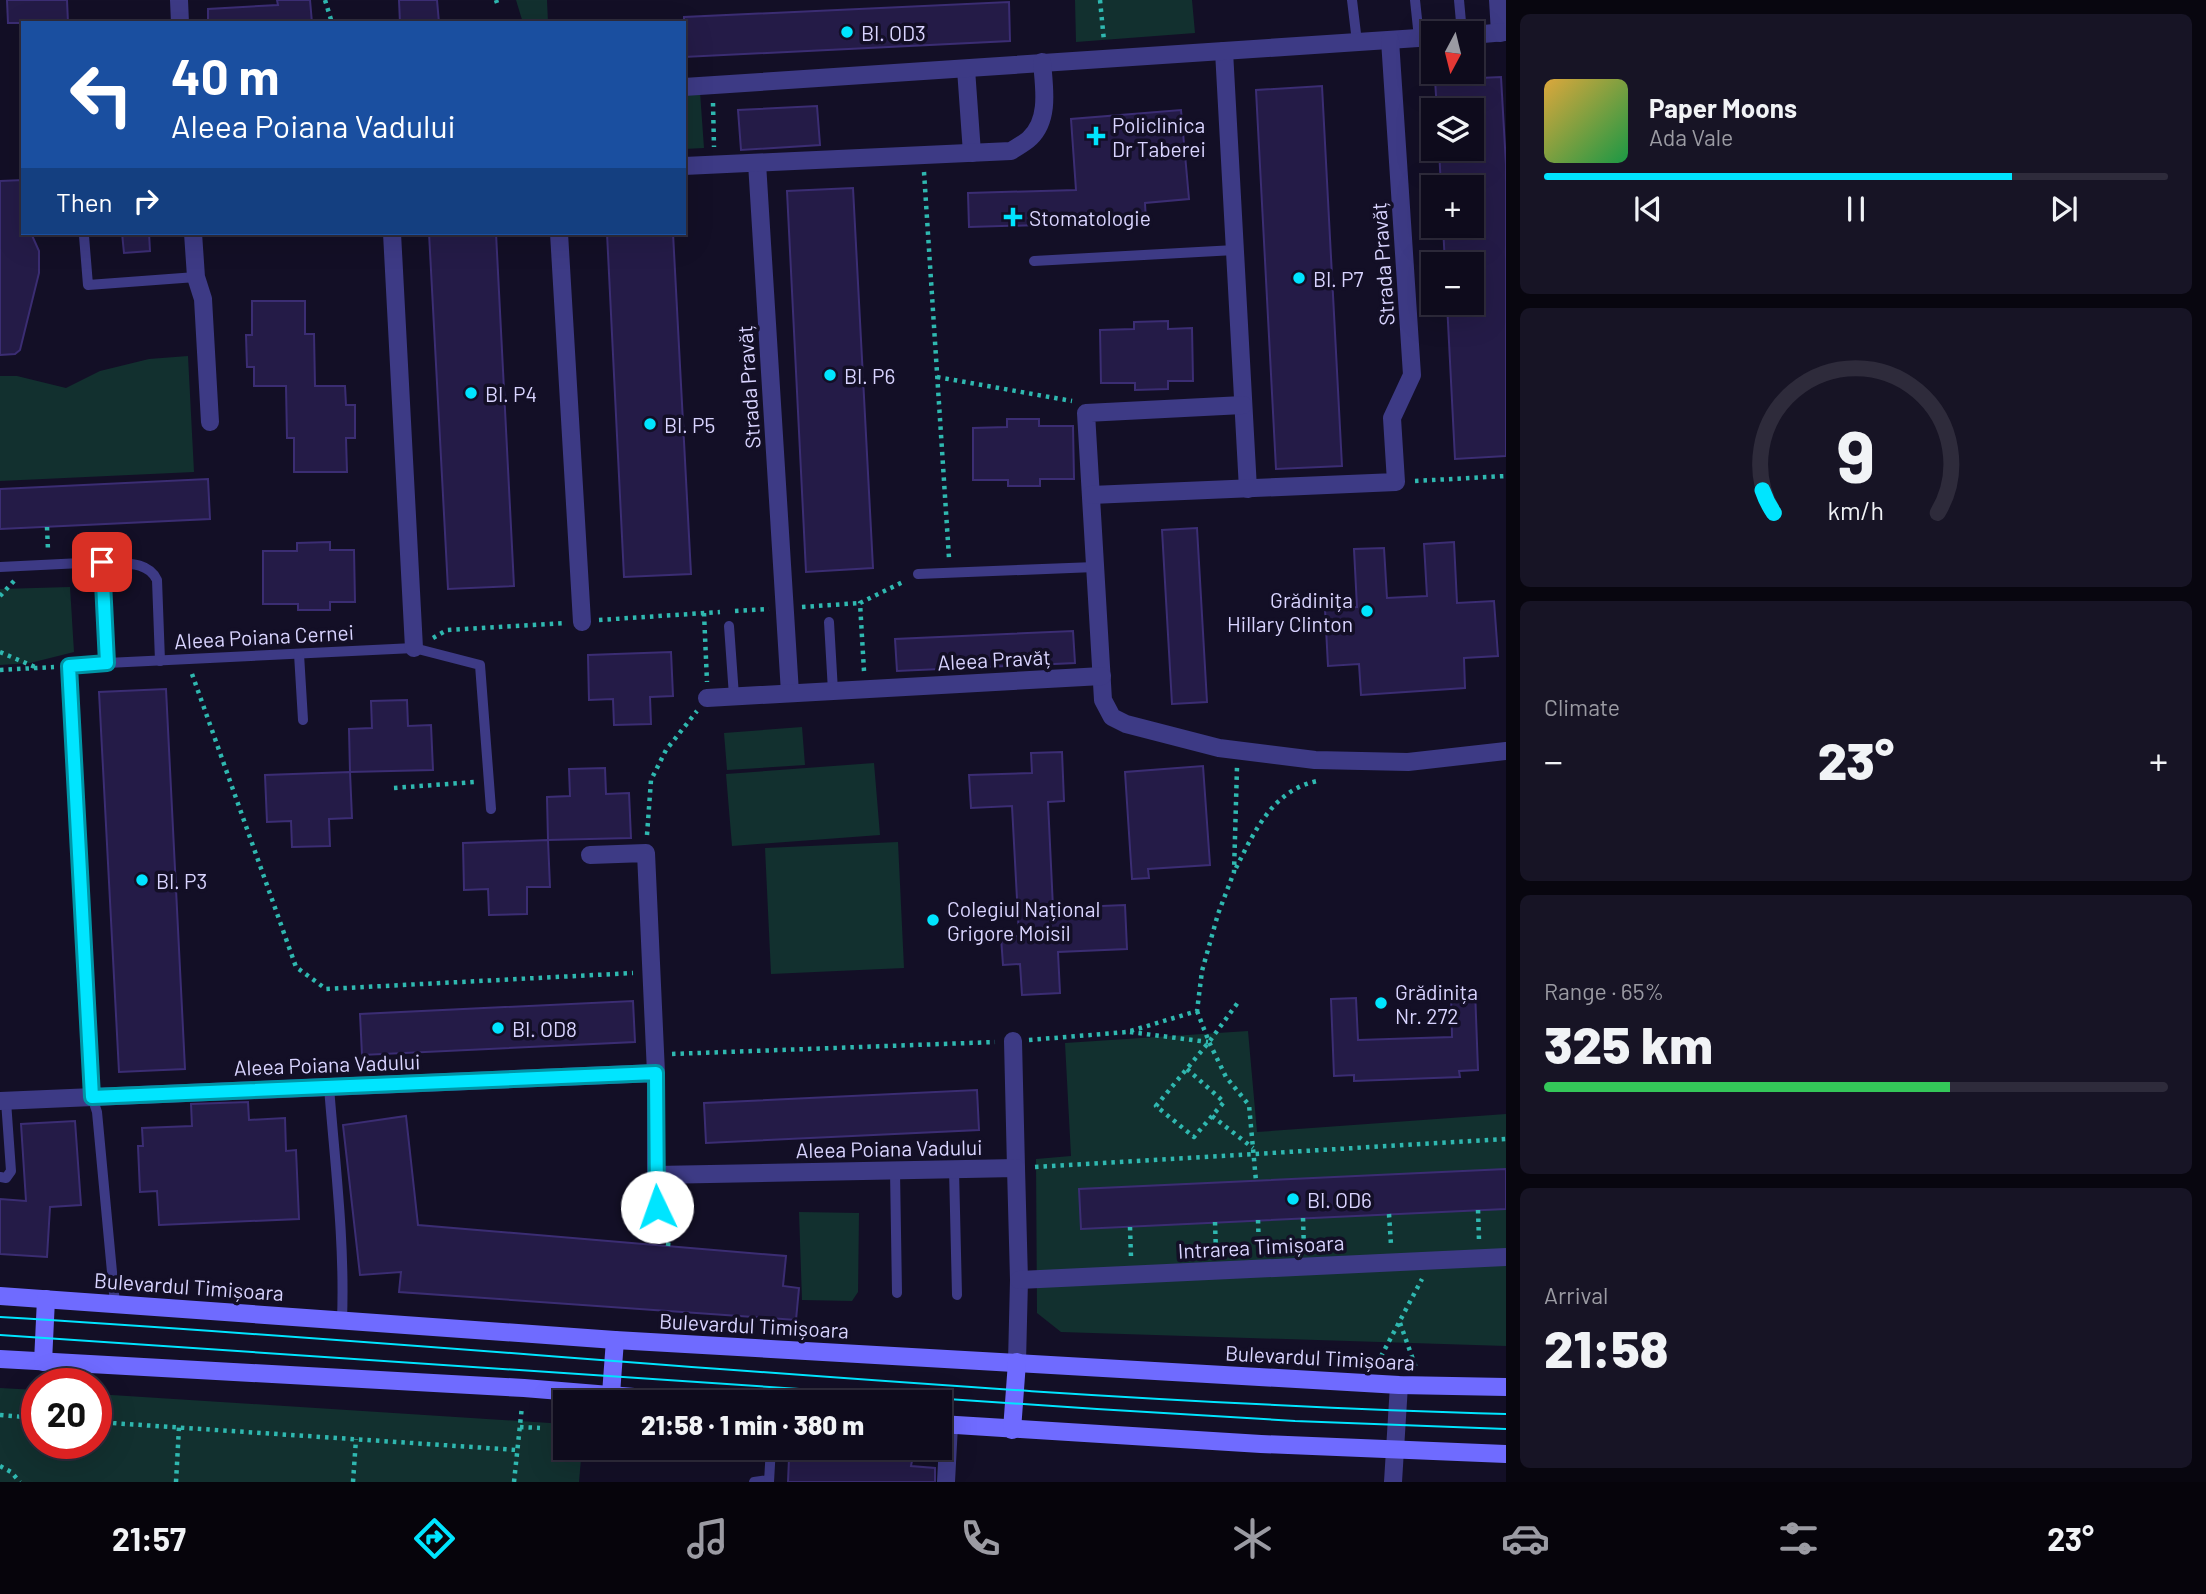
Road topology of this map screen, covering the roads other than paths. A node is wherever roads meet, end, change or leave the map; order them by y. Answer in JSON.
{"nodes":[{"id":1,"x":179,"y":0,"type":"edge"},
{"id":2,"x":1352,"y":0,"type":"edge"},
{"id":3,"x":1415,"y":0,"type":"edge"},
{"id":4,"x":1459,"y":0,"type":"edge"},
{"id":5,"x":1498,"y":0,"type":"edge"},
{"id":6,"x":180,"y":21,"type":"edge"},
{"id":7,"x":1421,"y":21,"type":"edge"},
{"id":8,"x":1461,"y":21,"type":"edge"},
{"id":9,"x":1503,"y":32,"type":"edge"},
{"id":10,"x":1484,"y":34,"type":"edge"},
{"id":11,"x":1421,"y":38,"type":"edge"},
{"id":12,"x":1390,"y":40,"type":"junction"},
{"id":13,"x":1357,"y":42,"type":"junction"},
{"id":14,"x":1224,"y":51,"type":"junction"},
{"id":15,"x":1042,"y":62,"type":"junction"},
{"id":16,"x":966,"y":69,"type":"junction"},
{"id":17,"x":686,"y":87,"type":"edge"},
{"id":18,"x":972,"y":153,"type":"junction"},
{"id":19,"x":757,"y":163,"type":"junction"},
{"id":20,"x":686,"y":166,"type":"edge"},
{"id":21,"x":194,"y":235,"type":"edge"},
{"id":22,"x":392,"y":235,"type":"edge"},
{"id":23,"x":559,"y":235,"type":"edge"},
{"id":24,"x":84,"y":236,"type":"dead end"},
{"id":25,"x":1235,"y":250,"type":"junction"},
{"id":26,"x":1034,"y":261,"type":"dead end"},
{"id":27,"x":196,"y":276,"type":"junction"},
{"id":28,"x":1242,"y":405,"type":"junction"},
{"id":29,"x":210,"y":422,"type":"dead end"},
{"id":30,"x":1248,"y":489,"type":"junction"},
{"id":31,"x":1091,"y":495,"type":"junction"},
{"id":32,"x":102,"y":562,"type":"junction"},
{"id":33,"x":0,"y":567,"type":"edge"},
{"id":34,"x":1095,"y":567,"type":"junction"},
{"id":35,"x":918,"y":575,"type":"road end"},
{"id":36,"x":582,"y":622,"type":"road end"},
{"id":37,"x":829,"y":622,"type":"dead end"},
{"id":38,"x":729,"y":626,"type":"dead end"},
{"id":39,"x":414,"y":648,"type":"junction"},
{"id":40,"x":299,"y":654,"type":"junction"},
{"id":41,"x":160,"y":661,"type":"junction"},
{"id":42,"x":107,"y":663,"type":"junction"},
{"id":43,"x":1102,"y":676,"type":"junction"},
{"id":44,"x":833,"y":691,"type":"junction"},
{"id":45,"x":790,"y":693,"type":"junction"},
{"id":46,"x":734,"y":696,"type":"junction"},
{"id":47,"x":707,"y":698,"type":"road end"},
{"id":48,"x":303,"y":720,"type":"dead end"},
{"id":49,"x":1506,"y":751,"type":"edge"},
{"id":50,"x":491,"y":808,"type":"dead end"},
{"id":51,"x":590,"y":855,"type":"dead end"},
{"id":52,"x":1013,"y":1041,"type":"road end"},
{"id":53,"x":655,"y":1064,"type":"junction"},
{"id":54,"x":329,"y":1087,"type":"junction"},
{"id":55,"x":92,"y":1097,"type":"junction"},
{"id":56,"x":3,"y":1101,"type":"edge"},
{"id":57,"x":1016,"y":1168,"type":"junction"},
{"id":58,"x":954,"y":1169,"type":"junction"},
{"id":59,"x":895,"y":1171,"type":"junction"},
{"id":60,"x":656,"y":1175,"type":"junction"},
{"id":61,"x":0,"y":1177,"type":"edge"},
{"id":62,"x":657,"y":1207,"type":"dead end"},
{"id":63,"x":1506,"y":1257,"type":"edge"},
{"id":64,"x":1019,"y":1280,"type":"junction"},
{"id":65,"x":897,"y":1293,"type":"dead end"},
{"id":66,"x":957,"y":1295,"type":"dead end"},
{"id":67,"x":0,"y":1296,"type":"edge"},
{"id":68,"x":46,"y":1299,"type":"junction"},
{"id":69,"x":115,"y":1304,"type":"junction"},
{"id":70,"x":342,"y":1320,"type":"junction"},
{"id":71,"x":615,"y":1339,"type":"junction"},
{"id":72,"x":0,"y":1359,"type":"edge"},
{"id":73,"x":43,"y":1362,"type":"junction"},
{"id":74,"x":1017,"y":1362,"type":"junction"},
{"id":75,"x":1399,"y":1385,"type":"junction"},
{"id":76,"x":1506,"y":1387,"type":"edge"},
{"id":77,"x":553,"y":1390,"type":"edge"},
{"id":78,"x":611,"y":1390,"type":"edge"},
{"id":79,"x":952,"y":1426,"type":"edge"},
{"id":80,"x":1012,"y":1430,"type":"junction"},
{"id":81,"x":1395,"y":1450,"type":"junction"},
{"id":82,"x":1506,"y":1454,"type":"edge"},
{"id":83,"x":770,"y":1460,"type":"edge"},
{"id":84,"x":945,"y":1460,"type":"edge"},
{"id":85,"x":769,"y":1481,"type":"edge"},
{"id":86,"x":754,"y":1482,"type":"edge"},
{"id":87,"x":946,"y":1482,"type":"edge"},
{"id":88,"x":1393,"y":1482,"type":"edge"}],
"edges":[{"from":1,"to":6,"type":"street"},
{"from":2,"to":13,"type":"lane"},
{"from":3,"to":7,"type":"lane"},
{"from":4,"to":8,"type":"lane"},
{"from":5,"to":9,"type":"street"},
{"from":9,"to":10,"type":"street"},
{"from":11,"to":12,"type":"street"},
{"from":12,"to":13,"type":"street"},
{"from":12,"to":30,"type":"street","name":"Strada Pravăț"},
{"from":13,"to":14,"type":"street"},
{"from":14,"to":15,"type":"street"},
{"from":14,"to":25,"type":"street"},
{"from":15,"to":16,"type":"street"},
{"from":15,"to":18,"type":"street"},
{"from":16,"to":17,"type":"street"},
{"from":16,"to":18,"type":"street"},
{"from":18,"to":19,"type":"street"},
{"from":19,"to":20,"type":"street"},
{"from":19,"to":45,"type":"street","name":"Strada Pravăț"},
{"from":21,"to":27,"type":"street"},
{"from":22,"to":39,"type":"street"},
{"from":23,"to":36,"type":"street"},
{"from":24,"to":27,"type":"lane"},
{"from":25,"to":26,"type":"lane"},
{"from":25,"to":28,"type":"street"},
{"from":27,"to":29,"type":"street"},
{"from":28,"to":30,"type":"street"},
{"from":28,"to":31,"type":"street"},
{"from":30,"to":31,"type":"street"},
{"from":31,"to":34,"type":"street"},
{"from":32,"to":33,"type":"lane"},
{"from":32,"to":41,"type":"lane"},
{"from":32,"to":42,"type":"lane"},
{"from":34,"to":35,"type":"lane"},
{"from":34,"to":43,"type":"street"},
{"from":37,"to":44,"type":"lane"},
{"from":38,"to":46,"type":"lane"},
{"from":39,"to":40,"type":"lane","name":"Aleea Poiana Cernei"},
{"from":39,"to":50,"type":"lane","name":"Aleea Poiana Cernei"},
{"from":40,"to":41,"type":"lane","name":"Aleea Poiana Cernei"},
{"from":40,"to":48,"type":"lane"},
{"from":41,"to":42,"type":"lane","name":"Aleea Poiana Cernei"},
{"from":42,"to":55,"type":"lane","name":"Aleea Poiana Cernei"},
{"from":43,"to":44,"type":"street","name":"Aleea Pravăț"},
{"from":43,"to":49,"type":"street"},
{"from":44,"to":45,"type":"street","name":"Aleea Pravăț"},
{"from":45,"to":46,"type":"street","name":"Aleea Pravăț"},
{"from":46,"to":47,"type":"street","name":"Aleea Pravăț"},
{"from":51,"to":53,"type":"street"},
{"from":52,"to":57,"type":"street"},
{"from":53,"to":54,"type":"street","name":"Aleea Poiana Vadului"},
{"from":53,"to":60,"type":"street"},
{"from":54,"to":55,"type":"street","name":"Aleea Poiana Vadului"},
{"from":54,"to":70,"type":"lane"},
{"from":55,"to":56,"type":"street","name":"Aleea Poiana Vadului"},
{"from":55,"to":69,"type":"lane"},
{"from":56,"to":61,"type":"lane"},
{"from":57,"to":58,"type":"street","name":"Aleea Poiana Vadului"},
{"from":57,"to":64,"type":"street"},
{"from":58,"to":59,"type":"street","name":"Aleea Poiana Vadului"},
{"from":58,"to":66,"type":"lane"},
{"from":59,"to":60,"type":"street","name":"Aleea Poiana Vadului"},
{"from":59,"to":65,"type":"lane"},
{"from":60,"to":62,"type":"lane"},
{"from":63,"to":64,"type":"street","name":"Intrarea Timișoara"},
{"from":64,"to":74,"type":"street"},
{"from":67,"to":68,"type":"main road","name":"Bulevardul Timișoara"},
{"from":68,"to":69,"type":"main road","name":"Bulevardul Timișoara"},
{"from":68,"to":73,"type":"main road"},
{"from":69,"to":70,"type":"main road","name":"Bulevardul Timișoara"},
{"from":70,"to":71,"type":"main road","name":"Bulevardul Timișoara"},
{"from":71,"to":74,"type":"main road","name":"Bulevardul Timișoara"},
{"from":71,"to":78,"type":"main road"},
{"from":72,"to":73,"type":"main road"},
{"from":73,"to":77,"type":"main road"},
{"from":74,"to":75,"type":"main road","name":"Bulevardul Timișoara"},
{"from":74,"to":80,"type":"main road"},
{"from":75,"to":76,"type":"main road","name":"Bulevardul Timișoara"},
{"from":75,"to":81,"type":"street"},
{"from":79,"to":80,"type":"main road"},
{"from":80,"to":81,"type":"main road"},
{"from":81,"to":82,"type":"main road"},
{"from":81,"to":88,"type":"street"},
{"from":83,"to":85,"type":"lane"},
{"from":84,"to":87,"type":"street"},
{"from":85,"to":86,"type":"lane"}]}
